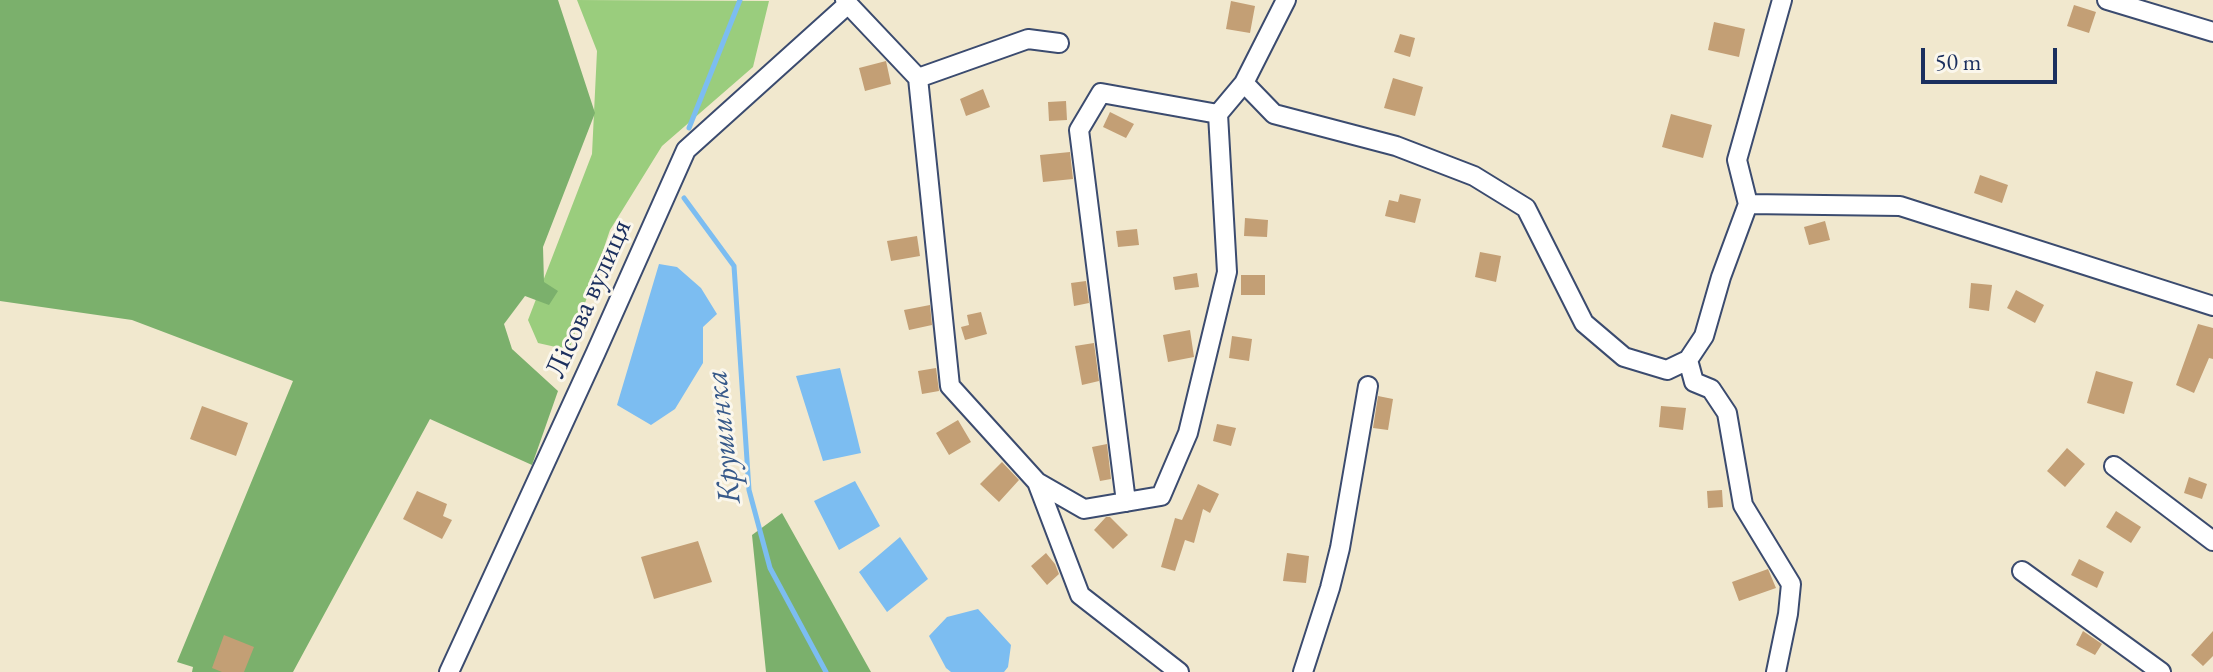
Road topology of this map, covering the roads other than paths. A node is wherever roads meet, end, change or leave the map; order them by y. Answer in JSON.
{"nodes":[{"id":1,"x":1286,"y":0,"type":"edge"},
{"id":2,"x":1782,"y":0,"type":"edge"},
{"id":3,"x":2107,"y":0,"type":"edge"},
{"id":4,"x":846,"y":2,"type":"edge"},
{"id":5,"x":2213,"y":32,"type":"edge"},
{"id":6,"x":1059,"y":43,"type":"dead end"},
{"id":7,"x":918,"y":78,"type":"junction"},
{"id":8,"x":1244,"y":83,"type":"junction"},
{"id":9,"x":1218,"y":114,"type":"junction"},
{"id":10,"x":1748,"y":204,"type":"junction"},
{"id":11,"x":2213,"y":306,"type":"edge"},
{"id":12,"x":1688,"y":360,"type":"junction"},
{"id":13,"x":1368,"y":386,"type":"dead end"},
{"id":14,"x":2114,"y":466,"type":"dead end"},
{"id":15,"x":1037,"y":482,"type":"junction"},
{"id":16,"x":1126,"y":502,"type":"junction"},
{"id":17,"x":2213,"y":541,"type":"edge"},
{"id":18,"x":2022,"y":571,"type":"dead end"},
{"id":19,"x":449,"y":672,"type":"edge"},
{"id":20,"x":1179,"y":672,"type":"edge"},
{"id":21,"x":1303,"y":672,"type":"edge"},
{"id":22,"x":1776,"y":672,"type":"edge"},
{"id":23,"x":2161,"y":672,"type":"edge"}],
"edges":[{"from":1,"to":8,"type":"street"},
{"from":2,"to":10,"type":"street"},
{"from":3,"to":5,"type":"street"},
{"from":4,"to":7,"type":"street"},
{"from":4,"to":19,"type":"street","name":"Лісова вулиця"},
{"from":6,"to":7,"type":"street"},
{"from":7,"to":15,"type":"street"},
{"from":8,"to":9,"type":"street"},
{"from":8,"to":12,"type":"street"},
{"from":9,"to":16,"type":"street"},
{"from":9,"to":16,"type":"street"},
{"from":10,"to":11,"type":"street"},
{"from":10,"to":12,"type":"street"},
{"from":12,"to":22,"type":"street"},
{"from":13,"to":21,"type":"street"},
{"from":14,"to":17,"type":"street"},
{"from":15,"to":16,"type":"street"},
{"from":15,"to":20,"type":"street"},
{"from":18,"to":23,"type":"street"}]}
